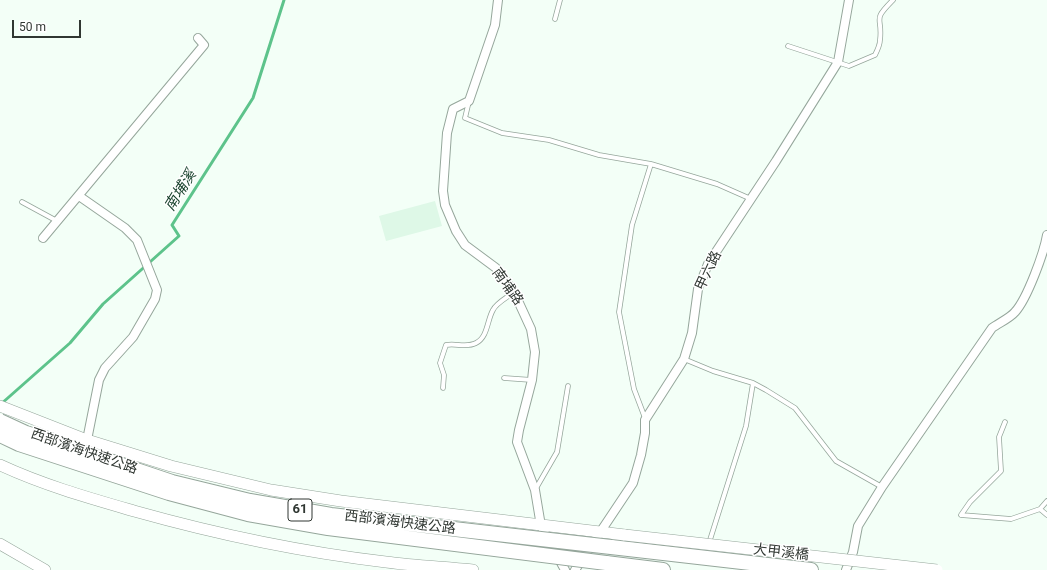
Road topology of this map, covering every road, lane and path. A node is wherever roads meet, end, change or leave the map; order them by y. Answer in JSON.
{"nodes":[{"id":1,"x":498,"y":0,"type":"edge"},
{"id":2,"x":560,"y":0,"type":"edge"},
{"id":3,"x":848,"y":0,"type":"edge"},
{"id":4,"x":893,"y":0,"type":"edge"},
{"id":5,"x":555,"y":19,"type":"dead end"},
{"id":6,"x":198,"y":38,"type":"dead end"},
{"id":7,"x":788,"y":46,"type":"dead end"},
{"id":8,"x":838,"y":62,"type":"junction"},
{"id":9,"x":469,"y":101,"type":"junction"},
{"id":10,"x":652,"y":164,"type":"junction"},
{"id":11,"x":79,"y":196,"type":"junction"},
{"id":12,"x":751,"y":199,"type":"junction"},
{"id":13,"x":22,"y":202,"type":"dead end"},
{"id":14,"x":58,"y":221,"type":"junction"},
{"id":15,"x":1047,"y":235,"type":"edge"},
{"id":16,"x":43,"y":238,"type":"dead end"},
{"id":17,"x":514,"y":292,"type":"junction"},
{"id":18,"x":684,"y":358,"type":"junction"},
{"id":19,"x":504,"y":378,"type":"dead end"},
{"id":20,"x":532,"y":380,"type":"junction"},
{"id":21,"x":752,"y":383,"type":"junction"},
{"id":22,"x":568,"y":386,"type":"dead end"},
{"id":23,"x":443,"y":388,"type":"dead end"},
{"id":24,"x":0,"y":406,"type":"edge"},
{"id":25,"x":645,"y":420,"type":"junction"},
{"id":26,"x":0,"y":421,"type":"edge"},
{"id":27,"x":1005,"y":422,"type":"dead end"},
{"id":28,"x":0,"y":435,"type":"edge"},
{"id":29,"x":87,"y":440,"type":"junction"},
{"id":30,"x":0,"y":465,"type":"edge"},
{"id":31,"x":882,"y":487,"type":"junction"},
{"id":32,"x":535,"y":490,"type":"junction"},
{"id":33,"x":1047,"y":501,"type":"edge"},
{"id":34,"x":1040,"y":509,"type":"junction"},
{"id":35,"x":1047,"y":515,"type":"edge"},
{"id":36,"x":541,"y":526,"type":"junction"},
{"id":37,"x":602,"y":531,"type":"junction"},
{"id":38,"x":0,"y":544,"type":"edge"},
{"id":39,"x":708,"y":544,"type":"junction"},
{"id":40,"x":45,"y":570,"type":"edge"},
{"id":41,"x":473,"y":570,"type":"edge"},
{"id":42,"x":565,"y":570,"type":"edge"},
{"id":43,"x":575,"y":570,"type":"edge"},
{"id":44,"x":663,"y":570,"type":"edge"},
{"id":45,"x":811,"y":570,"type":"edge"},
{"id":46,"x":846,"y":570,"type":"edge"},
{"id":47,"x":937,"y":570,"type":"edge"}],
"edges":[{"from":1,"to":9,"type":"street"},
{"from":2,"to":5,"type":"lane"},
{"from":3,"to":8,"type":"street","name":"甲六路"},
{"from":4,"to":8,"type":"lane"},
{"from":6,"to":11,"type":"street"},
{"from":7,"to":8,"type":"lane"},
{"from":8,"to":12,"type":"street","name":"甲六路"},
{"from":9,"to":10,"type":"lane"},
{"from":9,"to":17,"type":"street","name":"南埔路"},
{"from":10,"to":12,"type":"lane"},
{"from":10,"to":25,"type":"lane"},
{"from":11,"to":14,"type":"street"},
{"from":11,"to":29,"type":"street"},
{"from":12,"to":18,"type":"street","name":"甲六路"},
{"from":13,"to":14,"type":"lane"},
{"from":14,"to":16,"type":"street"},
{"from":15,"to":31,"type":"street"},
{"from":17,"to":20,"type":"street","name":"南埔路"},
{"from":17,"to":23,"type":"lane"},
{"from":18,"to":21,"type":"lane"},
{"from":18,"to":25,"type":"street","name":"甲六路"},
{"from":19,"to":20,"type":"lane"},
{"from":20,"to":32,"type":"street","name":"南埔路"},
{"from":21,"to":31,"type":"lane"},
{"from":21,"to":39,"type":"lane"},
{"from":22,"to":32,"type":"lane"},
{"from":24,"to":29,"type":"street","name":"大甲溪橋"},
{"from":25,"to":37,"type":"street","name":"甲六路"},
{"from":26,"to":45,"type":"highway","name":"西部濱海快速公路","number":"61","bridge":true},
{"from":27,"to":34,"type":"lane"},
{"from":28,"to":44,"type":"highway","name":"西部濱海快速公路","number":"61","bridge":true},
{"from":29,"to":36,"type":"street","name":"大甲溪橋"},
{"from":30,"to":41,"type":"street"},
{"from":31,"to":46,"type":"street"},
{"from":32,"to":36,"type":"street","name":"南埔路"},
{"from":33,"to":34,"type":"lane"},
{"from":34,"to":35,"type":"lane"},
{"from":36,"to":37,"type":"street","name":"大甲溪橋"},
{"from":36,"to":42,"type":"street","name":"南埔路"},
{"from":37,"to":39,"type":"street","name":"大甲溪橋","bridge":true},
{"from":37,"to":43,"type":"street","name":"甲六路"},
{"from":38,"to":40,"type":"street"},
{"from":39,"to":47,"type":"street","name":"大甲溪橋","bridge":true}]}
